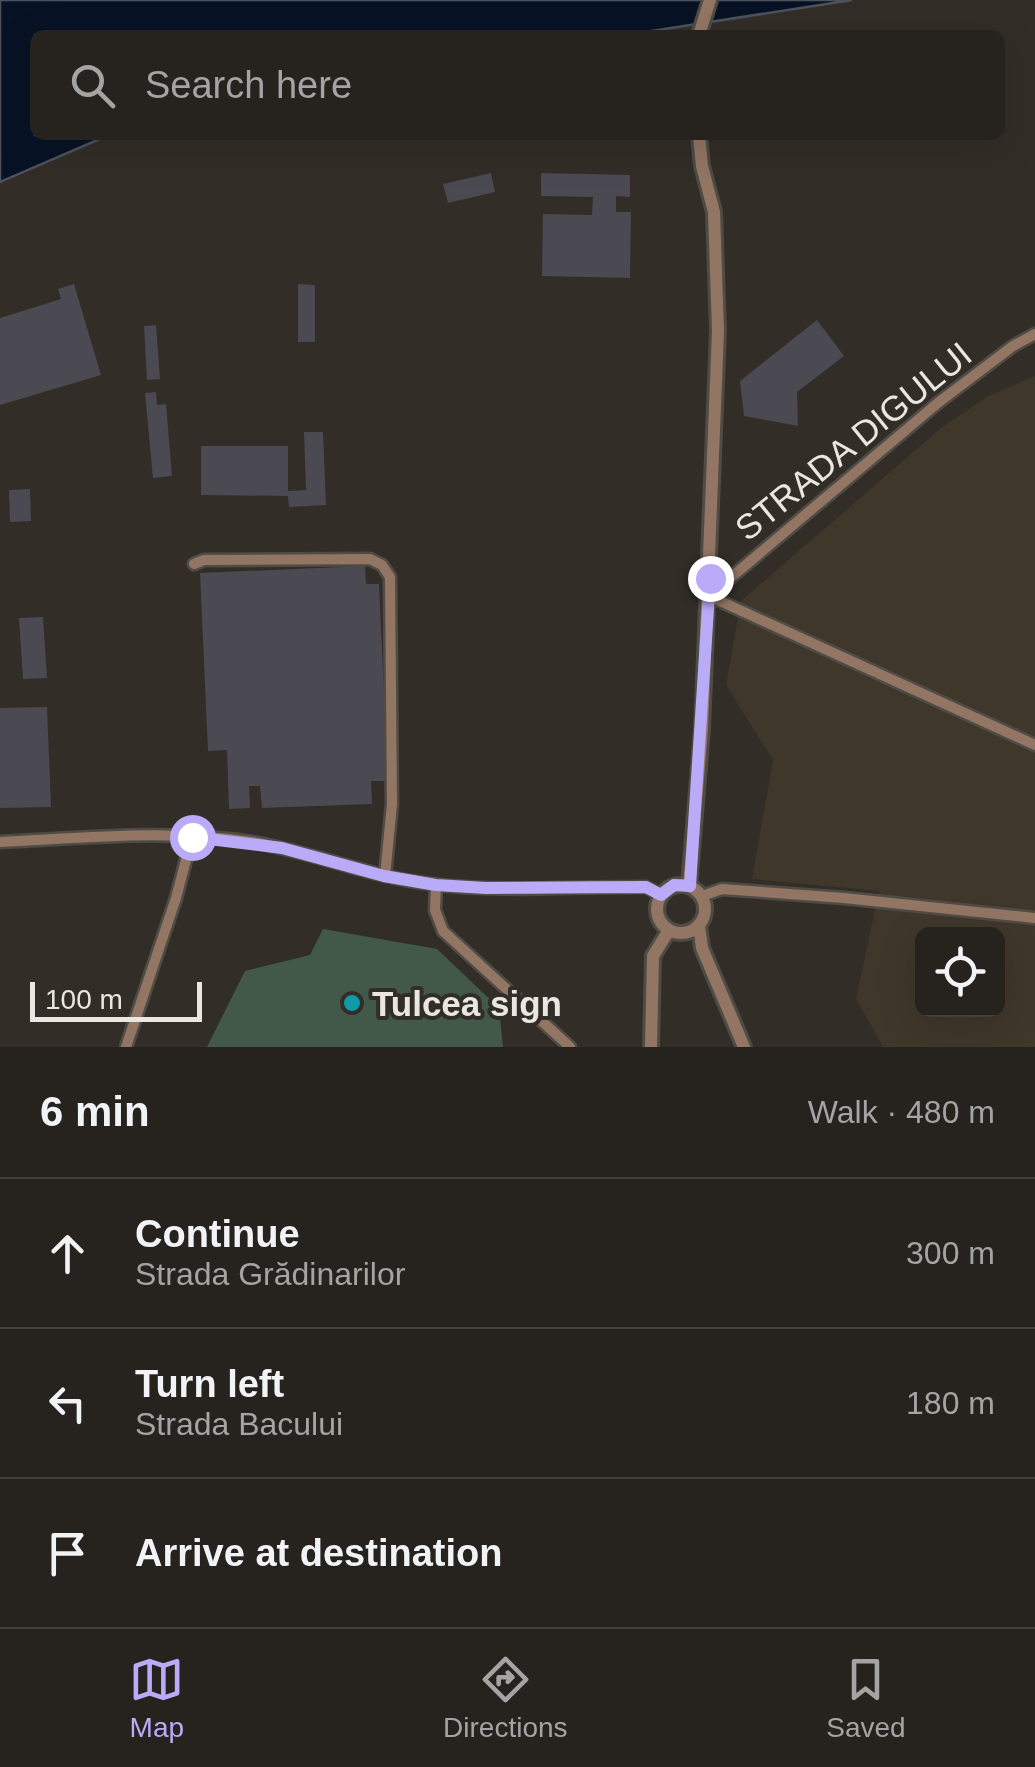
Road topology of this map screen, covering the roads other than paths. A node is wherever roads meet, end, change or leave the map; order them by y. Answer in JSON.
{"nodes":[{"id":1,"x":710,"y":0,"type":"edge"},
{"id":2,"x":701,"y":30,"type":"edge"},
{"id":3,"x":699,"y":140,"type":"edge"},
{"id":4,"x":1035,"y":334,"type":"edge"},
{"id":5,"x":194,"y":564,"type":"dead end"},
{"id":6,"x":709,"y":596,"type":"junction"},
{"id":7,"x":1035,"y":745,"type":"edge"},
{"id":8,"x":192,"y":837,"type":"junction"},
{"id":9,"x":0,"y":842,"type":"edge"},
{"id":10,"x":384,"y":876,"type":"junction"},
{"id":11,"x":436,"y":885,"type":"junction"},
{"id":12,"x":690,"y":886,"type":"junction"},
{"id":13,"x":661,"y":895,"type":"junction"},
{"id":14,"x":702,"y":896,"type":"junction"},
{"id":15,"x":1035,"y":918,"type":"edge"},
{"id":16,"x":699,"y":926,"type":"junction"},
{"id":17,"x":669,"y":930,"type":"junction"},
{"id":18,"x":126,"y":1047,"type":"edge"},
{"id":19,"x":570,"y":1047,"type":"edge"},
{"id":20,"x":651,"y":1047,"type":"edge"},
{"id":21,"x":744,"y":1047,"type":"edge"}],
"edges":[{"from":1,"to":2,"type":"street"},
{"from":3,"to":6,"type":"street"},
{"from":4,"to":6,"type":"street","name":"STRADA DIGULUI"},
{"from":5,"to":10,"type":"street"},
{"from":6,"to":7,"type":"street"},
{"from":6,"to":12,"type":"street"},
{"from":8,"to":9,"type":"street"},
{"from":8,"to":10,"type":"street"},
{"from":8,"to":18,"type":"street"},
{"from":10,"to":11,"type":"street"},
{"from":11,"to":13,"type":"street"},
{"from":11,"to":19,"type":"street"},
{"from":12,"to":13,"type":"street"},
{"from":12,"to":14,"type":"street"},
{"from":13,"to":17,"type":"street"},
{"from":14,"to":15,"type":"street"},
{"from":14,"to":16,"type":"street"},
{"from":16,"to":17,"type":"street"},
{"from":16,"to":21,"type":"street"},
{"from":17,"to":20,"type":"street"}]}
